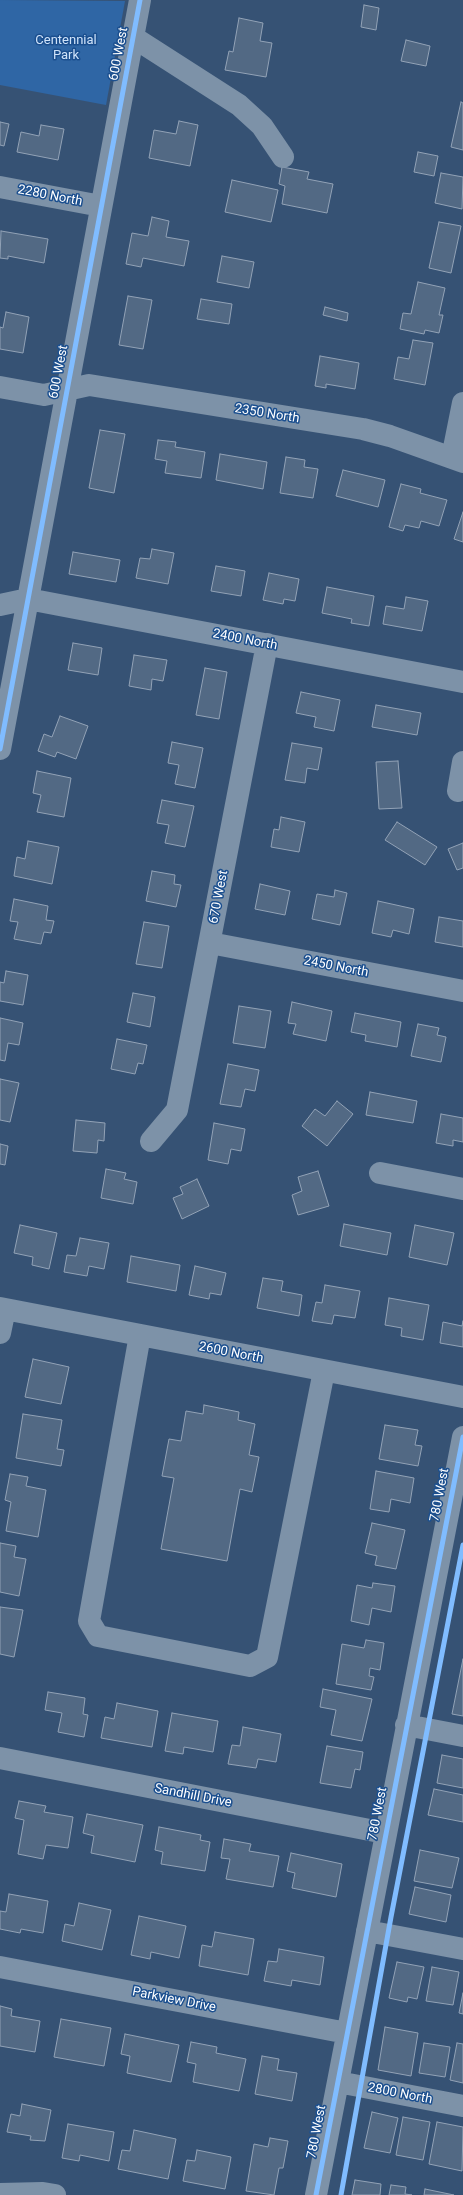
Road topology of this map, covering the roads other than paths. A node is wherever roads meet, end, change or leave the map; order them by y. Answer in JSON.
{"nodes":[{"id":1,"x":140,"y":0,"type":"edge"},
{"id":2,"x":133,"y":37,"type":"junction"},
{"id":3,"x":283,"y":157,"type":"dead end"},
{"id":4,"x":0,"y":187,"type":"edge"},
{"id":5,"x":101,"y":206,"type":"junction"},
{"id":6,"x":0,"y":387,"type":"edge"},
{"id":7,"x":66,"y":390,"type":"junction"},
{"id":8,"x":463,"y":403,"type":"edge"},
{"id":9,"x":458,"y":460,"type":"edge"},
{"id":10,"x":28,"y":599,"type":"junction"},
{"id":11,"x":0,"y":605,"type":"edge"},
{"id":12,"x":267,"y":644,"type":"junction"},
{"id":13,"x":463,"y":682,"type":"edge"},
{"id":14,"x":0,"y":748,"type":"edge"},
{"id":15,"x":463,"y":762,"type":"edge"},
{"id":16,"x":458,"y":791,"type":"dead end"},
{"id":17,"x":210,"y":943,"type":"junction"},
{"id":18,"x":463,"y":991,"type":"edge"},
{"id":19,"x":151,"y":1141,"type":"dead end"},
{"id":20,"x":380,"y":1173,"type":"dead end"},
{"id":21,"x":463,"y":1189,"type":"edge"},
{"id":22,"x":3,"y":1308,"type":"edge"},
{"id":23,"x":0,"y":1333,"type":"edge"},
{"id":24,"x":140,"y":1335,"type":"junction"},
{"id":25,"x":324,"y":1371,"type":"junction"},
{"id":26,"x":463,"y":1397,"type":"edge"},
{"id":27,"x":463,"y":1436,"type":"edge"},
{"id":28,"x":454,"y":1523,"type":"edge"},
{"id":29,"x":406,"y":1725,"type":"junction"},
{"id":30,"x":463,"y":1736,"type":"edge"},
{"id":31,"x":0,"y":1758,"type":"edge"},
{"id":32,"x":385,"y":1833,"type":"junction"},
{"id":33,"x":367,"y":1931,"type":"junction"},
{"id":34,"x":463,"y":1948,"type":"edge"},
{"id":35,"x":0,"y":1967,"type":"edge"},
{"id":36,"x":348,"y":2034,"type":"junction"},
{"id":37,"x":338,"y":2082,"type":"junction"},
{"id":38,"x":463,"y":2106,"type":"edge"},
{"id":39,"x":0,"y":2194,"type":"edge"},
{"id":40,"x":55,"y":2195,"type":"edge"},
{"id":41,"x":316,"y":2195,"type":"edge"}],
"edges":[{"from":1,"to":2,"type":"street","name":"600 West"},
{"from":2,"to":3,"type":"street"},
{"from":2,"to":5,"type":"street","name":"600 West"},
{"from":4,"to":5,"type":"street","name":"2280 North"},
{"from":5,"to":7,"type":"street","name":"600 West"},
{"from":6,"to":7,"type":"street","name":"2350 North"},
{"from":7,"to":9,"type":"street","name":"2350 North"},
{"from":7,"to":10,"type":"street","name":"600 West"},
{"from":8,"to":9,"type":"street"},
{"from":10,"to":11,"type":"street"},
{"from":10,"to":12,"type":"street","name":"2400 North"},
{"from":10,"to":14,"type":"street","name":"600 West"},
{"from":12,"to":13,"type":"street","name":"2400 North"},
{"from":12,"to":17,"type":"street","name":"670 West"},
{"from":15,"to":16,"type":"street"},
{"from":17,"to":18,"type":"street","name":"2450 North"},
{"from":17,"to":19,"type":"street","name":"670 West"},
{"from":20,"to":21,"type":"street"},
{"from":22,"to":23,"type":"street"},
{"from":22,"to":24,"type":"street","name":"2600 North"},
{"from":24,"to":25,"type":"street","name":"2600 North"},
{"from":24,"to":25,"type":"street"},
{"from":25,"to":26,"type":"street","name":"2600 North"},
{"from":27,"to":28,"type":"street","name":"780 West"},
{"from":28,"to":29,"type":"street","name":"780 West"},
{"from":29,"to":30,"type":"street"},
{"from":29,"to":32,"type":"street","name":"780 West"},
{"from":31,"to":32,"type":"street","name":"Sandhill Drive"},
{"from":32,"to":33,"type":"street","name":"780 West"},
{"from":33,"to":34,"type":"street"},
{"from":33,"to":36,"type":"street","name":"780 West"},
{"from":35,"to":36,"type":"street","name":"Parkview Drive"},
{"from":36,"to":37,"type":"street","name":"780 West"},
{"from":37,"to":38,"type":"street","name":"2800 North"},
{"from":37,"to":41,"type":"street","name":"780 West"},
{"from":39,"to":40,"type":"street"}]}
